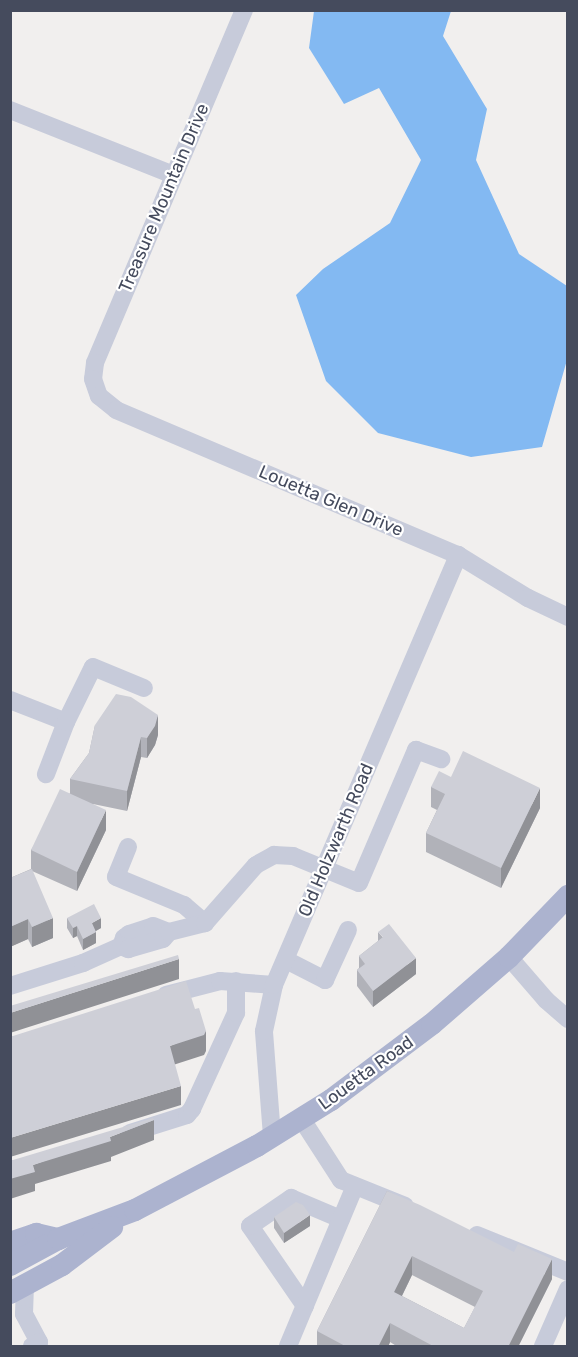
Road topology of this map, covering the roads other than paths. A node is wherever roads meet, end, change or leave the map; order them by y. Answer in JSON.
{"nodes":[{"id":1,"x":244,"y":10,"type":"edge"},
{"id":2,"x":10,"y":110,"type":"edge"},
{"id":3,"x":173,"y":175,"type":"junction"},
{"id":4,"x":96,"y":388,"type":"joint"},
{"id":5,"x":458,"y":555,"type":"junction"},
{"id":6,"x":567,"y":617,"type":"edge"},
{"id":7,"x":144,"y":688,"type":"dead end"},
{"id":8,"x":10,"y":700,"type":"edge"},
{"id":9,"x":66,"y":722,"type":"junction"},
{"id":10,"x":441,"y":759,"type":"dead end"},
{"id":11,"x":46,"y":774,"type":"dead end"},
{"id":12,"x":128,"y":848,"type":"dead end"},
{"id":13,"x":323,"y":869,"type":"junction"},
{"id":14,"x":567,"y":896,"type":"edge"},
{"id":15,"x":205,"y":923,"type":"junction"},
{"id":16,"x":348,"y":930,"type":"dead end"},
{"id":17,"x":509,"y":957,"type":"junction"},
{"id":18,"x":286,"y":960,"type":"junction"},
{"id":19,"x":236,"y":981,"type":"junction"},
{"id":20,"x":274,"y":985,"type":"junction"},
{"id":21,"x":10,"y":986,"type":"edge"},
{"id":22,"x":152,"y":999,"type":"edge"},
{"id":23,"x":567,"y":1019,"type":"edge"},
{"id":24,"x":301,"y":1118,"type":"junction"},
{"id":25,"x":272,"y":1136,"type":"junction"},
{"id":26,"x":110,"y":1139,"type":"edge"},
{"id":27,"x":355,"y":1186,"type":"junction"},
{"id":28,"x":135,"y":1210,"type":"junction"},
{"id":29,"x":419,"y":1212,"type":"edge"},
{"id":30,"x":341,"y":1219,"type":"junction"},
{"id":31,"x":461,"y":1229,"type":"edge"},
{"id":32,"x":58,"y":1239,"type":"junction"},
{"id":33,"x":10,"y":1243,"type":"edge"},
{"id":34,"x":10,"y":1265,"type":"edge"},
{"id":35,"x":567,"y":1272,"type":"edge"},
{"id":36,"x":18,"y":1289,"type":"edge"},
{"id":37,"x":567,"y":1289,"type":"edge"},
{"id":38,"x":305,"y":1306,"type":"junction"},
{"id":39,"x":17,"y":1311,"type":"edge"},
{"id":40,"x":32,"y":1347,"type":"edge"},
{"id":41,"x":288,"y":1347,"type":"edge"},
{"id":42,"x":543,"y":1347,"type":"edge"}],
"edges":[{"from":1,"to":3,"type":"street","name":"Treasure Mountain Drive"},
{"from":2,"to":3,"type":"street"},
{"from":3,"to":4,"type":"street","name":"Treasure Mountain Drive"},
{"from":4,"to":5,"type":"street","name":"Louetta Glen Drive"},
{"from":5,"to":6,"type":"street","name":"Louetta Glen Drive"},
{"from":5,"to":13,"type":"street","name":"Old Holzwarth Road"},
{"from":7,"to":9,"type":"street"},
{"from":8,"to":9,"type":"street"},
{"from":9,"to":11,"type":"street"},
{"from":10,"to":13,"type":"street"},
{"from":12,"to":15,"type":"street"},
{"from":13,"to":15,"type":"street"},
{"from":13,"to":18,"type":"street","name":"Old Holzwarth Road"},
{"from":14,"to":17,"type":"main road","name":"Louetta Road"},
{"from":15,"to":21,"type":"street"},
{"from":16,"to":18,"type":"street"},
{"from":17,"to":23,"type":"street"},
{"from":17,"to":24,"type":"main road","name":"Louetta Road"},
{"from":18,"to":20,"type":"street","name":"Old Holzwarth Road"},
{"from":19,"to":20,"type":"street"},
{"from":19,"to":22,"type":"street"},
{"from":19,"to":26,"type":"street"},
{"from":20,"to":25,"type":"street","name":"Old Holzwarth Road"},
{"from":24,"to":25,"type":"main road","name":"Louetta Road"},
{"from":24,"to":27,"type":"street"},
{"from":25,"to":28,"type":"main road","name":"Louetta Road"},
{"from":27,"to":29,"type":"street"},
{"from":27,"to":30,"type":"street"},
{"from":28,"to":32,"type":"main road","name":"Louetta Road"},
{"from":28,"to":36,"type":"main road","name":"Louetta Road"},
{"from":30,"to":38,"type":"street"},
{"from":30,"to":38,"type":"street"},
{"from":31,"to":35,"type":"street"},
{"from":32,"to":33,"type":"main road"},
{"from":32,"to":34,"type":"main road","name":"Louetta Road"},
{"from":36,"to":39,"type":"street"},
{"from":37,"to":42,"type":"street"},
{"from":38,"to":41,"type":"street"},
{"from":39,"to":40,"type":"street"}]}
